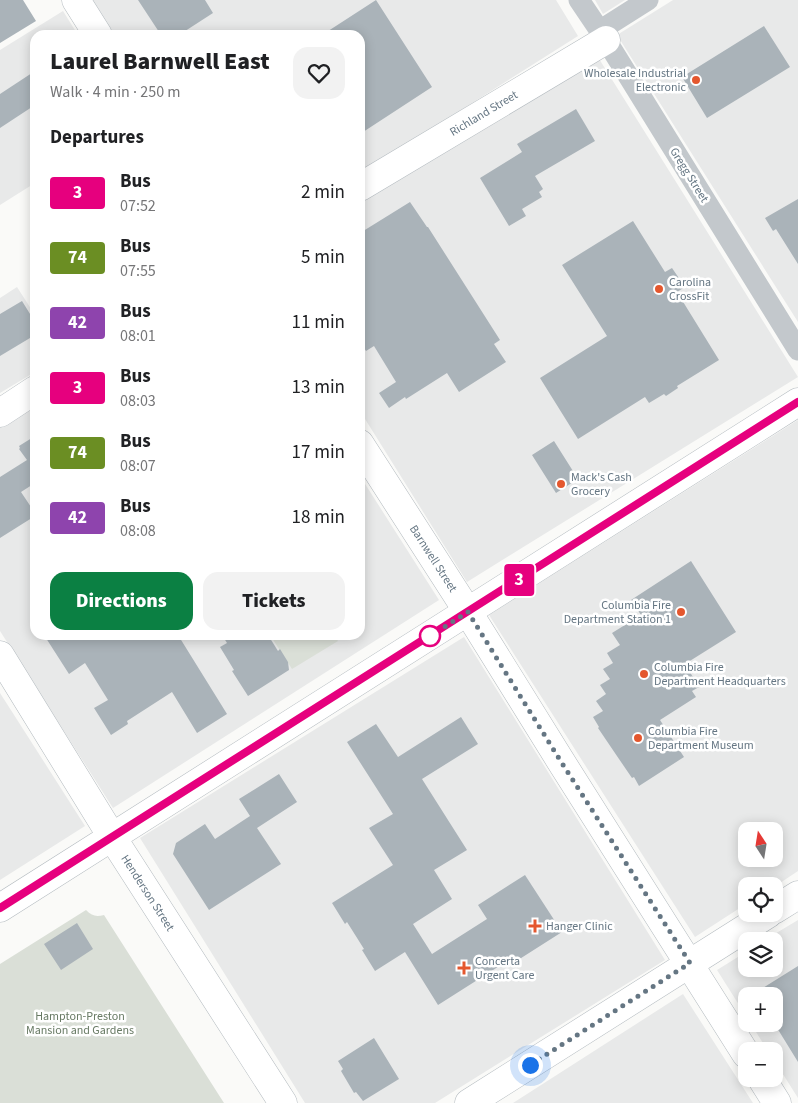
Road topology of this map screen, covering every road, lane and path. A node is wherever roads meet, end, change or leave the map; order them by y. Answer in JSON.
{"nodes":[{"id":1,"x":76,"y":0,"type":"edge"},
{"id":2,"x":579,"y":0,"type":"edge"},
{"id":3,"x":648,"y":0,"type":"edge"},
{"id":4,"x":95,"y":30,"type":"edge"},
{"id":5,"x":602,"y":35,"type":"junction"},
{"id":6,"x":365,"y":184,"type":"edge"},
{"id":7,"x":798,"y":350,"type":"edge"},
{"id":8,"x":30,"y":393,"type":"edge"},
{"id":9,"x":798,"y":402,"type":"edge"},
{"id":10,"x":0,"y":413,"type":"edge"},
{"id":11,"x":365,"y":452,"type":"edge"},
{"id":12,"x":468,"y":612,"type":"junction"},
{"id":13,"x":0,"y":655,"type":"edge"},
{"id":14,"x":112,"y":837,"type":"junction"},
{"id":15,"x":798,"y":895,"type":"edge"},
{"id":16,"x":783,"y":904,"type":"edge"},
{"id":17,"x":0,"y":908,"type":"edge"},
{"id":18,"x":755,"y":922,"type":"edge"},
{"id":19,"x":690,"y":963,"type":"junction"},
{"id":20,"x":739,"y":1042,"type":"edge"},
{"id":21,"x":767,"y":1087,"type":"edge"},
{"id":22,"x":283,"y":1103,"type":"edge"},
{"id":23,"x":469,"y":1103,"type":"edge"},
{"id":24,"x":777,"y":1103,"type":"edge"}],
"edges":[{"from":1,"to":4,"type":"street"},
{"from":2,"to":5,"type":"street","name":"Gregg Street"},
{"from":3,"to":5,"type":"street","name":"Richland Street"},
{"from":5,"to":6,"type":"street","name":"Richland Street"},
{"from":5,"to":7,"type":"street","name":"Gregg Street"},
{"from":8,"to":10,"type":"street"},
{"from":9,"to":12,"type":"street"},
{"from":11,"to":12,"type":"street","name":"Barnwell Street"},
{"from":12,"to":14,"type":"street"},
{"from":12,"to":19,"type":"street","name":"Barnwell Street"},
{"from":13,"to":14,"type":"street","name":"Henderson Street"},
{"from":14,"to":17,"type":"street"},
{"from":14,"to":22,"type":"street","name":"Henderson Street"},
{"from":15,"to":16,"type":"street"},
{"from":18,"to":19,"type":"street"},
{"from":19,"to":20,"type":"street","name":"Barnwell Street"},
{"from":19,"to":23,"type":"street"},
{"from":21,"to":24,"type":"street"}]}
